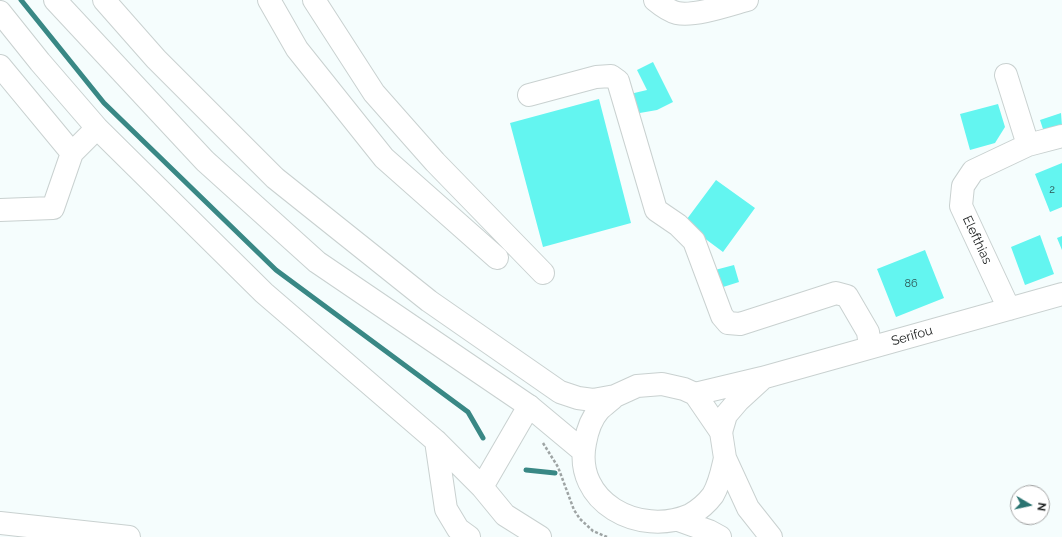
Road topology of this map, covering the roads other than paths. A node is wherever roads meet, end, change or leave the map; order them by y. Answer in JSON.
{"nodes":[{"id":1,"x":55,"y":0,"type":"edge"},
{"id":2,"x":104,"y":0,"type":"edge"},
{"id":3,"x":269,"y":0,"type":"edge"},
{"id":4,"x":314,"y":0,"type":"edge"},
{"id":5,"x":656,"y":0,"type":"edge"},
{"id":6,"x":747,"y":0,"type":"edge"},
{"id":7,"x":0,"y":12,"type":"edge"},
{"id":8,"x":0,"y":66,"type":"edge"},
{"id":9,"x":1006,"y":75,"type":"dead end"},
{"id":10,"x":374,"y":94,"type":"junction"},
{"id":11,"x":529,"y":95,"type":"dead end"},
{"id":12,"x":350,"y":114,"type":"junction"},
{"id":13,"x":97,"y":128,"type":"junction"},
{"id":14,"x":1062,"y":136,"type":"edge"},
{"id":15,"x":1028,"y":145,"type":"junction"},
{"id":16,"x":72,"y":153,"type":"junction"},
{"id":17,"x":0,"y":210,"type":"edge"},
{"id":18,"x":497,"y":258,"type":"dead end"},
{"id":19,"x":543,"y":273,"type":"dead end"},
{"id":20,"x":1062,"y":294,"type":"edge"},
{"id":21,"x":1009,"y":309,"type":"junction"},
{"id":22,"x":870,"y":348,"type":"junction"},
{"id":23,"x":762,"y":378,"type":"junction"},
{"id":24,"x":695,"y":394,"type":"junction"},
{"id":25,"x":615,"y":396,"type":"junction"},
{"id":26,"x":529,"y":406,"type":"junction"},
{"id":27,"x":721,"y":432,"type":"junction"},
{"id":28,"x":436,"y":441,"type":"junction"},
{"id":29,"x":583,"y":452,"type":"junction"},
{"id":30,"x":725,"y":458,"type":"junction"},
{"id":31,"x":482,"y":487,"type":"junction"},
{"id":32,"x":681,"y":521,"type":"junction"},
{"id":33,"x":0,"y":523,"type":"edge"},
{"id":34,"x":129,"y":537,"type":"edge"},
{"id":35,"x":469,"y":537,"type":"edge"},
{"id":36,"x":540,"y":537,"type":"edge"},
{"id":37,"x":720,"y":537,"type":"edge"},
{"id":38,"x":771,"y":537,"type":"edge"}],
"edges":[{"from":1,"to":26,"type":"main road"},
{"from":2,"to":25,"type":"main road"},
{"from":3,"to":12,"type":"main road"},
{"from":4,"to":10,"type":"main road"},
{"from":5,"to":6,"type":"main road"},
{"from":7,"to":13,"type":"main road"},
{"from":8,"to":16,"type":"main road"},
{"from":9,"to":15,"type":"main road"},
{"from":10,"to":12,"type":"main road"},
{"from":10,"to":19,"type":"main road"},
{"from":11,"to":22,"type":"main road"},
{"from":12,"to":18,"type":"main road"},
{"from":13,"to":16,"type":"main road"},
{"from":13,"to":28,"type":"main road"},
{"from":14,"to":15,"type":"main road","name":"Elefthias"},
{"from":15,"to":21,"type":"main road","name":"Elefthias"},
{"from":16,"to":17,"type":"main road"},
{"from":20,"to":21,"type":"main road","name":"Serifou"},
{"from":21,"to":22,"type":"main road","name":"Serifou"},
{"from":22,"to":23,"type":"main road","name":"Serifou"},
{"from":23,"to":24,"type":"main road","name":"Serifou"},
{"from":23,"to":27,"type":"main road","name":"Serifou"},
{"from":24,"to":25,"type":"main road"},
{"from":24,"to":27,"type":"main road"},
{"from":25,"to":29,"type":"main road"},
{"from":26,"to":29,"type":"main road"},
{"from":26,"to":31,"type":"main road"},
{"from":27,"to":30,"type":"main road"},
{"from":28,"to":31,"type":"main road"},
{"from":28,"to":35,"type":"main road"},
{"from":29,"to":32,"type":"main road"},
{"from":30,"to":32,"type":"main road"},
{"from":30,"to":38,"type":"main road"},
{"from":31,"to":36,"type":"main road"},
{"from":32,"to":37,"type":"main road"},
{"from":33,"to":34,"type":"main road"}]}
